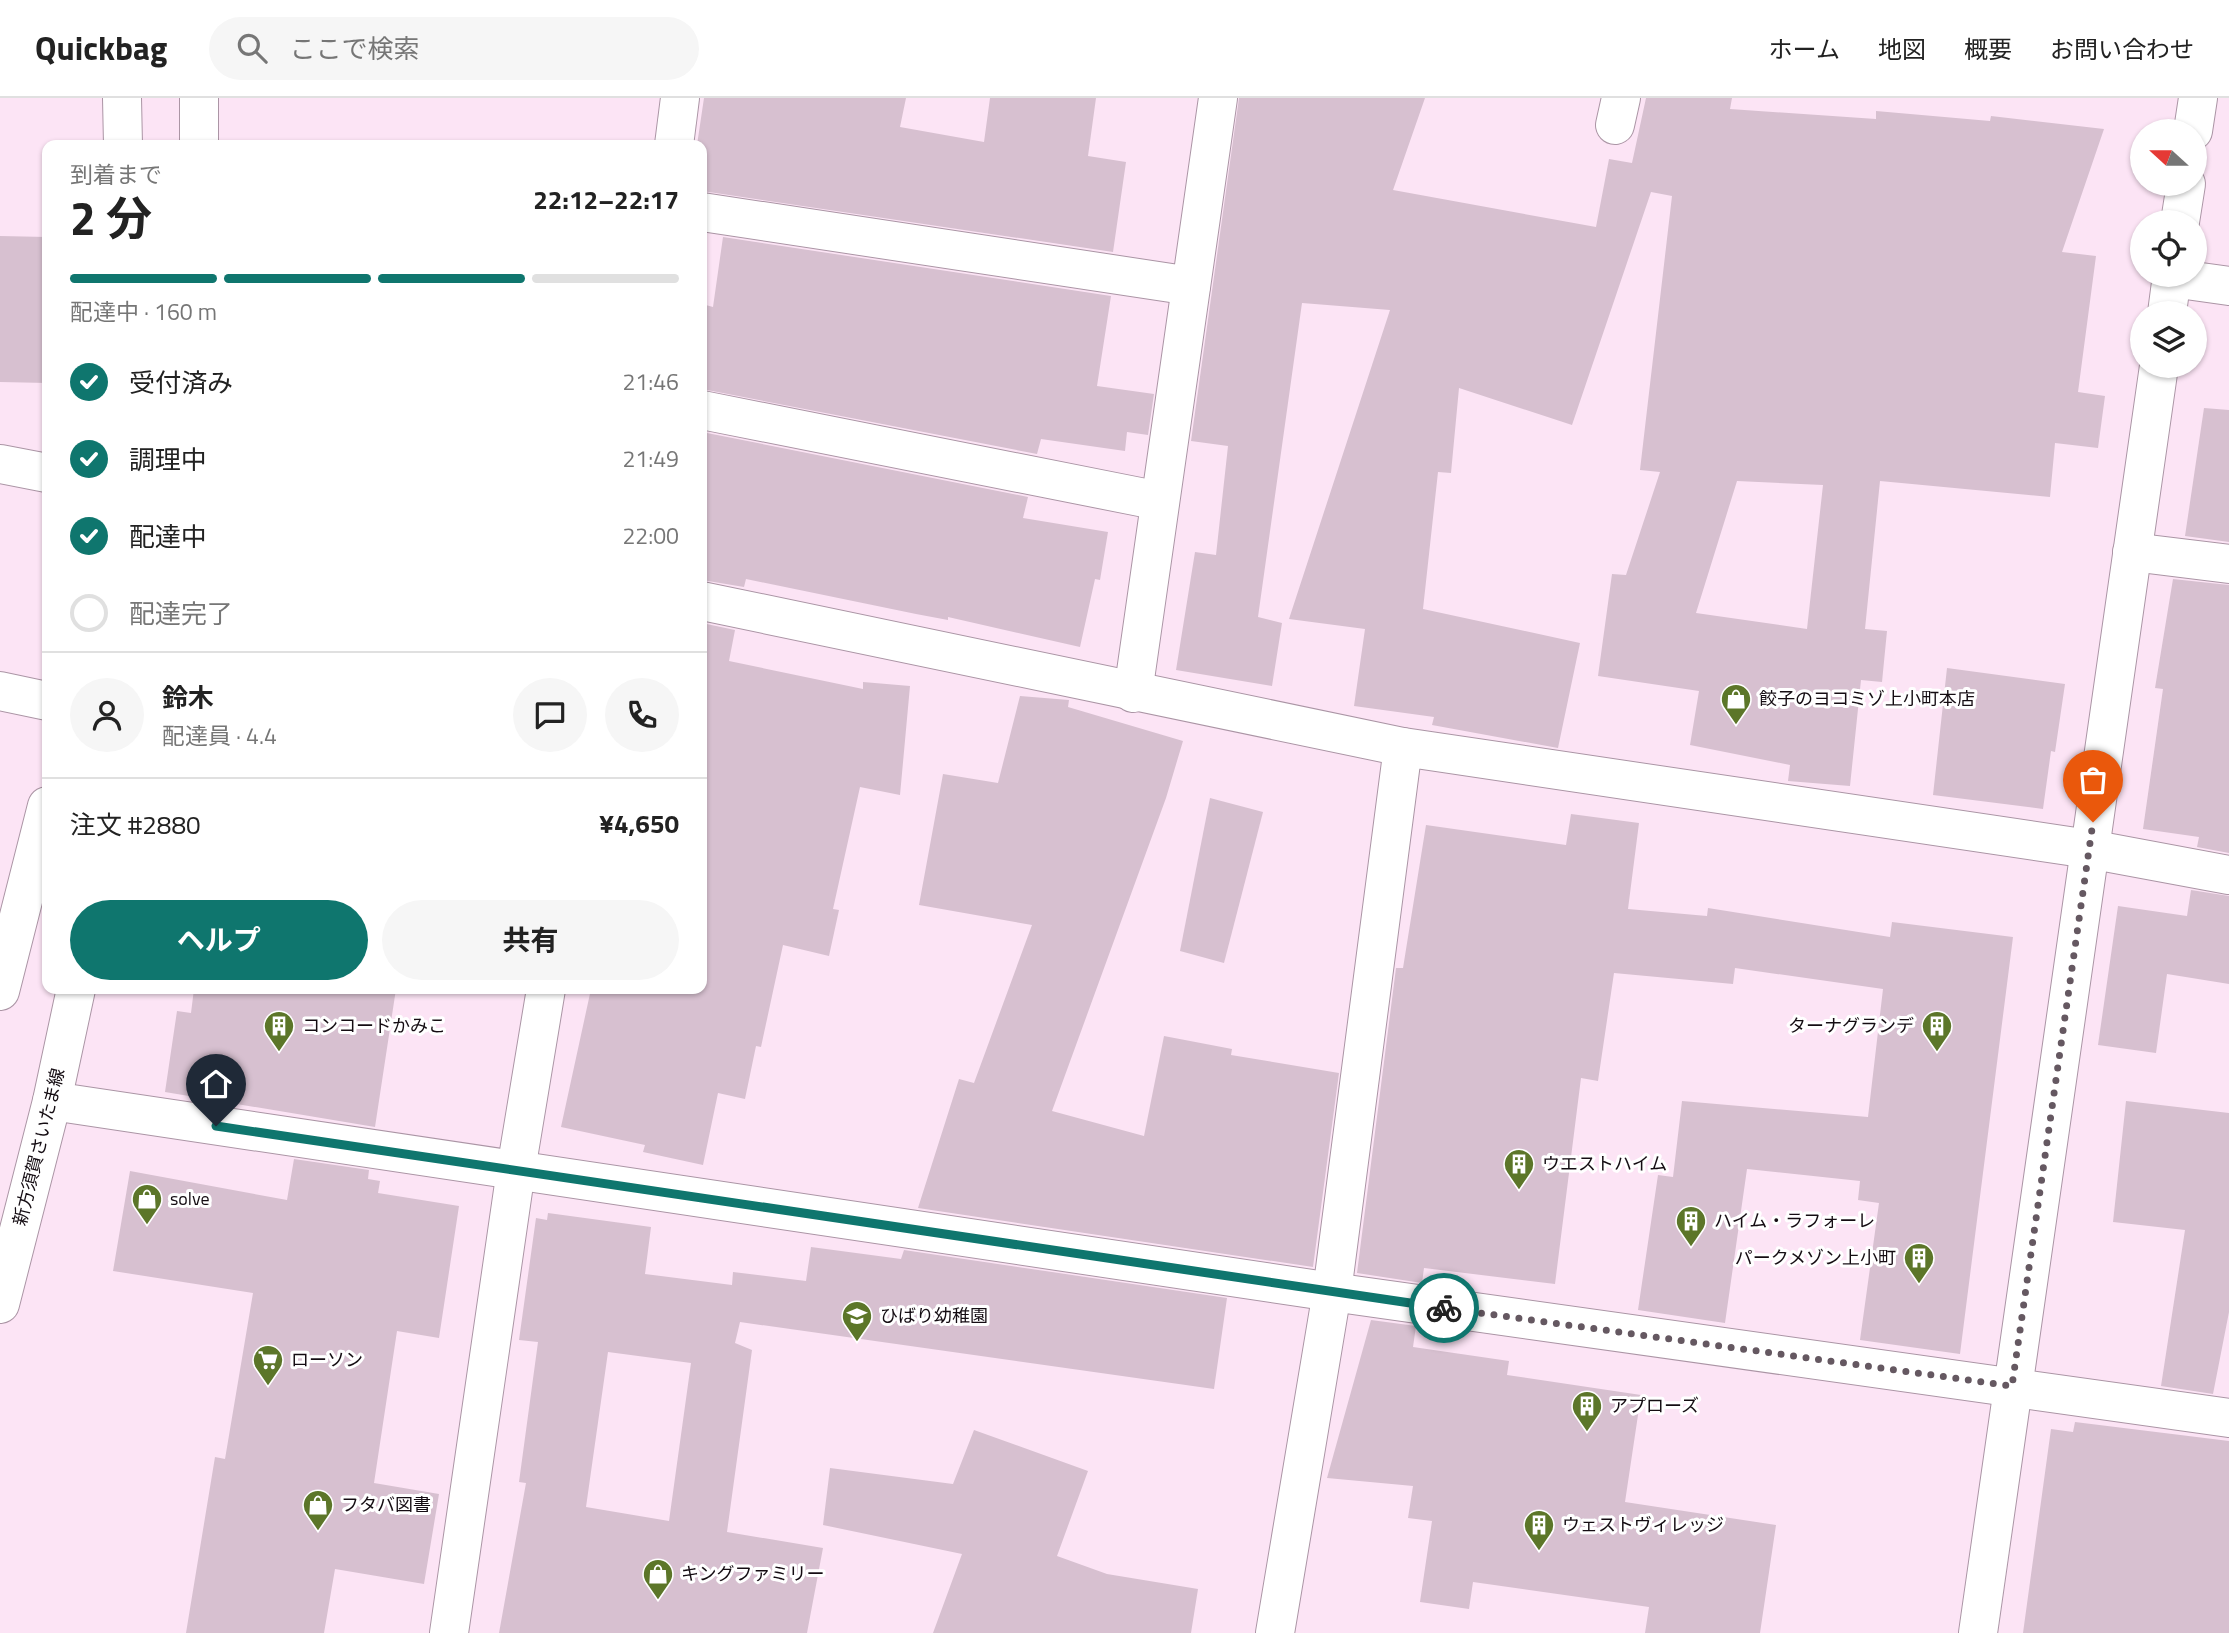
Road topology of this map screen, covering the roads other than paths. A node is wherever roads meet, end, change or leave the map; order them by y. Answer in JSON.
{"nodes":[{"id":1,"x":122,"y":98,"type":"edge"},
{"id":2,"x":199,"y":98,"type":"edge"},
{"id":3,"x":680,"y":98,"type":"edge"},
{"id":4,"x":1217,"y":98,"type":"edge"},
{"id":5,"x":2198,"y":98,"type":"edge"},
{"id":6,"x":2195,"y":119,"type":"edge"},
{"id":7,"x":122,"y":140,"type":"edge"},
{"id":8,"x":199,"y":140,"type":"edge"},
{"id":9,"x":675,"y":140,"type":"edge"},
{"id":10,"x":707,"y":213,"type":"edge"},
{"id":11,"x":1191,"y":286,"type":"junction"},
{"id":12,"x":2229,"y":286,"type":"edge"},
{"id":13,"x":2170,"y":289,"type":"edge"},
{"id":14,"x":2157,"y":378,"type":"edge"},
{"id":15,"x":707,"y":411,"type":"edge"},
{"id":16,"x":0,"y":464,"type":"edge"},
{"id":17,"x":42,"y":472,"type":"edge"},
{"id":18,"x":1160,"y":501,"type":"junction"},
{"id":19,"x":2132,"y":552,"type":"junction"},
{"id":20,"x":2229,"y":564,"type":"edge"},
{"id":21,"x":707,"y":602,"type":"edge"},
{"id":22,"x":0,"y":691,"type":"edge"},
{"id":23,"x":1133,"y":693,"type":"junction"},
{"id":24,"x":42,"y":700,"type":"edge"},
{"id":25,"x":1403,"y":747,"type":"junction"},
{"id":26,"x":42,"y":825,"type":"edge"},
{"id":27,"x":2089,"y":849,"type":"junction"},
{"id":28,"x":2229,"y":875,"type":"edge"},
{"id":29,"x":1,"y":982,"type":"edge"},
{"id":30,"x":75,"y":994,"type":"edge"},
{"id":31,"x":545,"y":994,"type":"edge"},
{"id":32,"x":52,"y":1101,"type":"junction"},
{"id":33,"x":516,"y":1170,"type":"junction"},
{"id":34,"x":1332,"y":1292,"type":"junction"},
{"id":35,"x":0,"y":1304,"type":"edge"},
{"id":36,"x":2012,"y":1386,"type":"junction"},
{"id":37,"x":2229,"y":1419,"type":"edge"},
{"id":38,"x":449,"y":1633,"type":"edge"},
{"id":39,"x":1275,"y":1633,"type":"edge"},
{"id":40,"x":1978,"y":1633,"type":"edge"}],
"edges":[{"from":1,"to":7,"type":"street"},
{"from":2,"to":8,"type":"street"},
{"from":3,"to":9,"type":"street"},
{"from":4,"to":11,"type":"street"},
{"from":5,"to":6,"type":"street"},
{"from":10,"to":11,"type":"street"},
{"from":11,"to":18,"type":"street"},
{"from":12,"to":13,"type":"street"},
{"from":14,"to":19,"type":"street"},
{"from":15,"to":18,"type":"street"},
{"from":16,"to":17,"type":"street"},
{"from":18,"to":23,"type":"street"},
{"from":19,"to":20,"type":"street"},
{"from":19,"to":27,"type":"street"},
{"from":21,"to":23,"type":"street"},
{"from":22,"to":24,"type":"street"},
{"from":23,"to":25,"type":"street"},
{"from":25,"to":27,"type":"street"},
{"from":25,"to":34,"type":"street"},
{"from":26,"to":29,"type":"street"},
{"from":27,"to":28,"type":"street"},
{"from":27,"to":36,"type":"street"},
{"from":30,"to":32,"type":"street","name":"新方須賀さいたま線"},
{"from":31,"to":33,"type":"street"},
{"from":32,"to":33,"type":"street"},
{"from":32,"to":35,"type":"street","name":"新方須賀さいたま線"},
{"from":33,"to":34,"type":"street"},
{"from":33,"to":38,"type":"street"},
{"from":34,"to":36,"type":"street"},
{"from":34,"to":39,"type":"street"},
{"from":36,"to":37,"type":"street"},
{"from":36,"to":40,"type":"street"}]}
